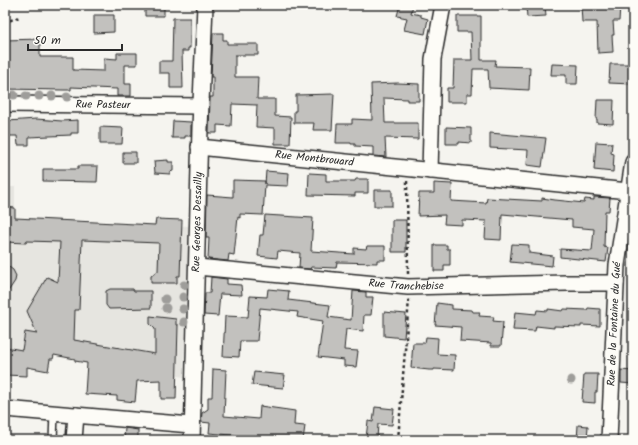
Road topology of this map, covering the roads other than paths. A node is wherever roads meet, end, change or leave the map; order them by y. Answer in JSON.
{"nodes":[{"id":1,"x":205,"y":5,"type":"edge"},
{"id":2,"x":443,"y":5,"type":"edge"},
{"id":3,"x":5,"y":104,"type":"edge"},
{"id":4,"x":201,"y":106,"type":"junction"},
{"id":5,"x":199,"y":147,"type":"junction"},
{"id":6,"x":633,"y":162,"type":"edge"},
{"id":7,"x":430,"y":171,"type":"junction"},
{"id":8,"x":628,"y":192,"type":"junction"},
{"id":9,"x":629,"y":209,"type":"edge"},
{"id":10,"x":197,"y":267,"type":"junction"},
{"id":11,"x":616,"y":283,"type":"junction"},
{"id":12,"x":5,"y":409,"type":"edge"},
{"id":13,"x":54,"y":413,"type":"junction"},
{"id":14,"x":76,"y":415,"type":"junction"},
{"id":15,"x":192,"y":433,"type":"edge"},
{"id":16,"x":53,"y":440,"type":"edge"},
{"id":17,"x":74,"y":440,"type":"edge"},
{"id":18,"x":609,"y":440,"type":"edge"}],
"edges":[{"from":1,"to":4,"type":"street","name":"Rue Georges Dessailly"},
{"from":2,"to":7,"type":"street"},
{"from":3,"to":4,"type":"street","name":"Rue Pasteur"},
{"from":4,"to":5,"type":"street","name":"Rue Georges Dessailly"},
{"from":5,"to":7,"type":"street","name":"Rue Montbrouard"},
{"from":5,"to":10,"type":"street","name":"Rue Georges Dessailly"},
{"from":6,"to":8,"type":"street","name":"Rue de la Fontaine du Gué"},
{"from":7,"to":8,"type":"street","name":"Rue Montbrouard"},
{"from":8,"to":9,"type":"street","name":"Rue de la Fontaine du Gué"},
{"from":9,"to":11,"type":"street","name":"Rue de la Fontaine du Gué"},
{"from":10,"to":11,"type":"street","name":"Rue Tranchebise"},
{"from":10,"to":15,"type":"street","name":"Rue Georges Dessailly"},
{"from":11,"to":18,"type":"street","name":"Rue de la Fontaine du Gué"},
{"from":12,"to":13,"type":"street"},
{"from":13,"to":14,"type":"street"},
{"from":13,"to":16,"type":"lane"},
{"from":14,"to":15,"type":"street"},
{"from":14,"to":17,"type":"street"}]}
